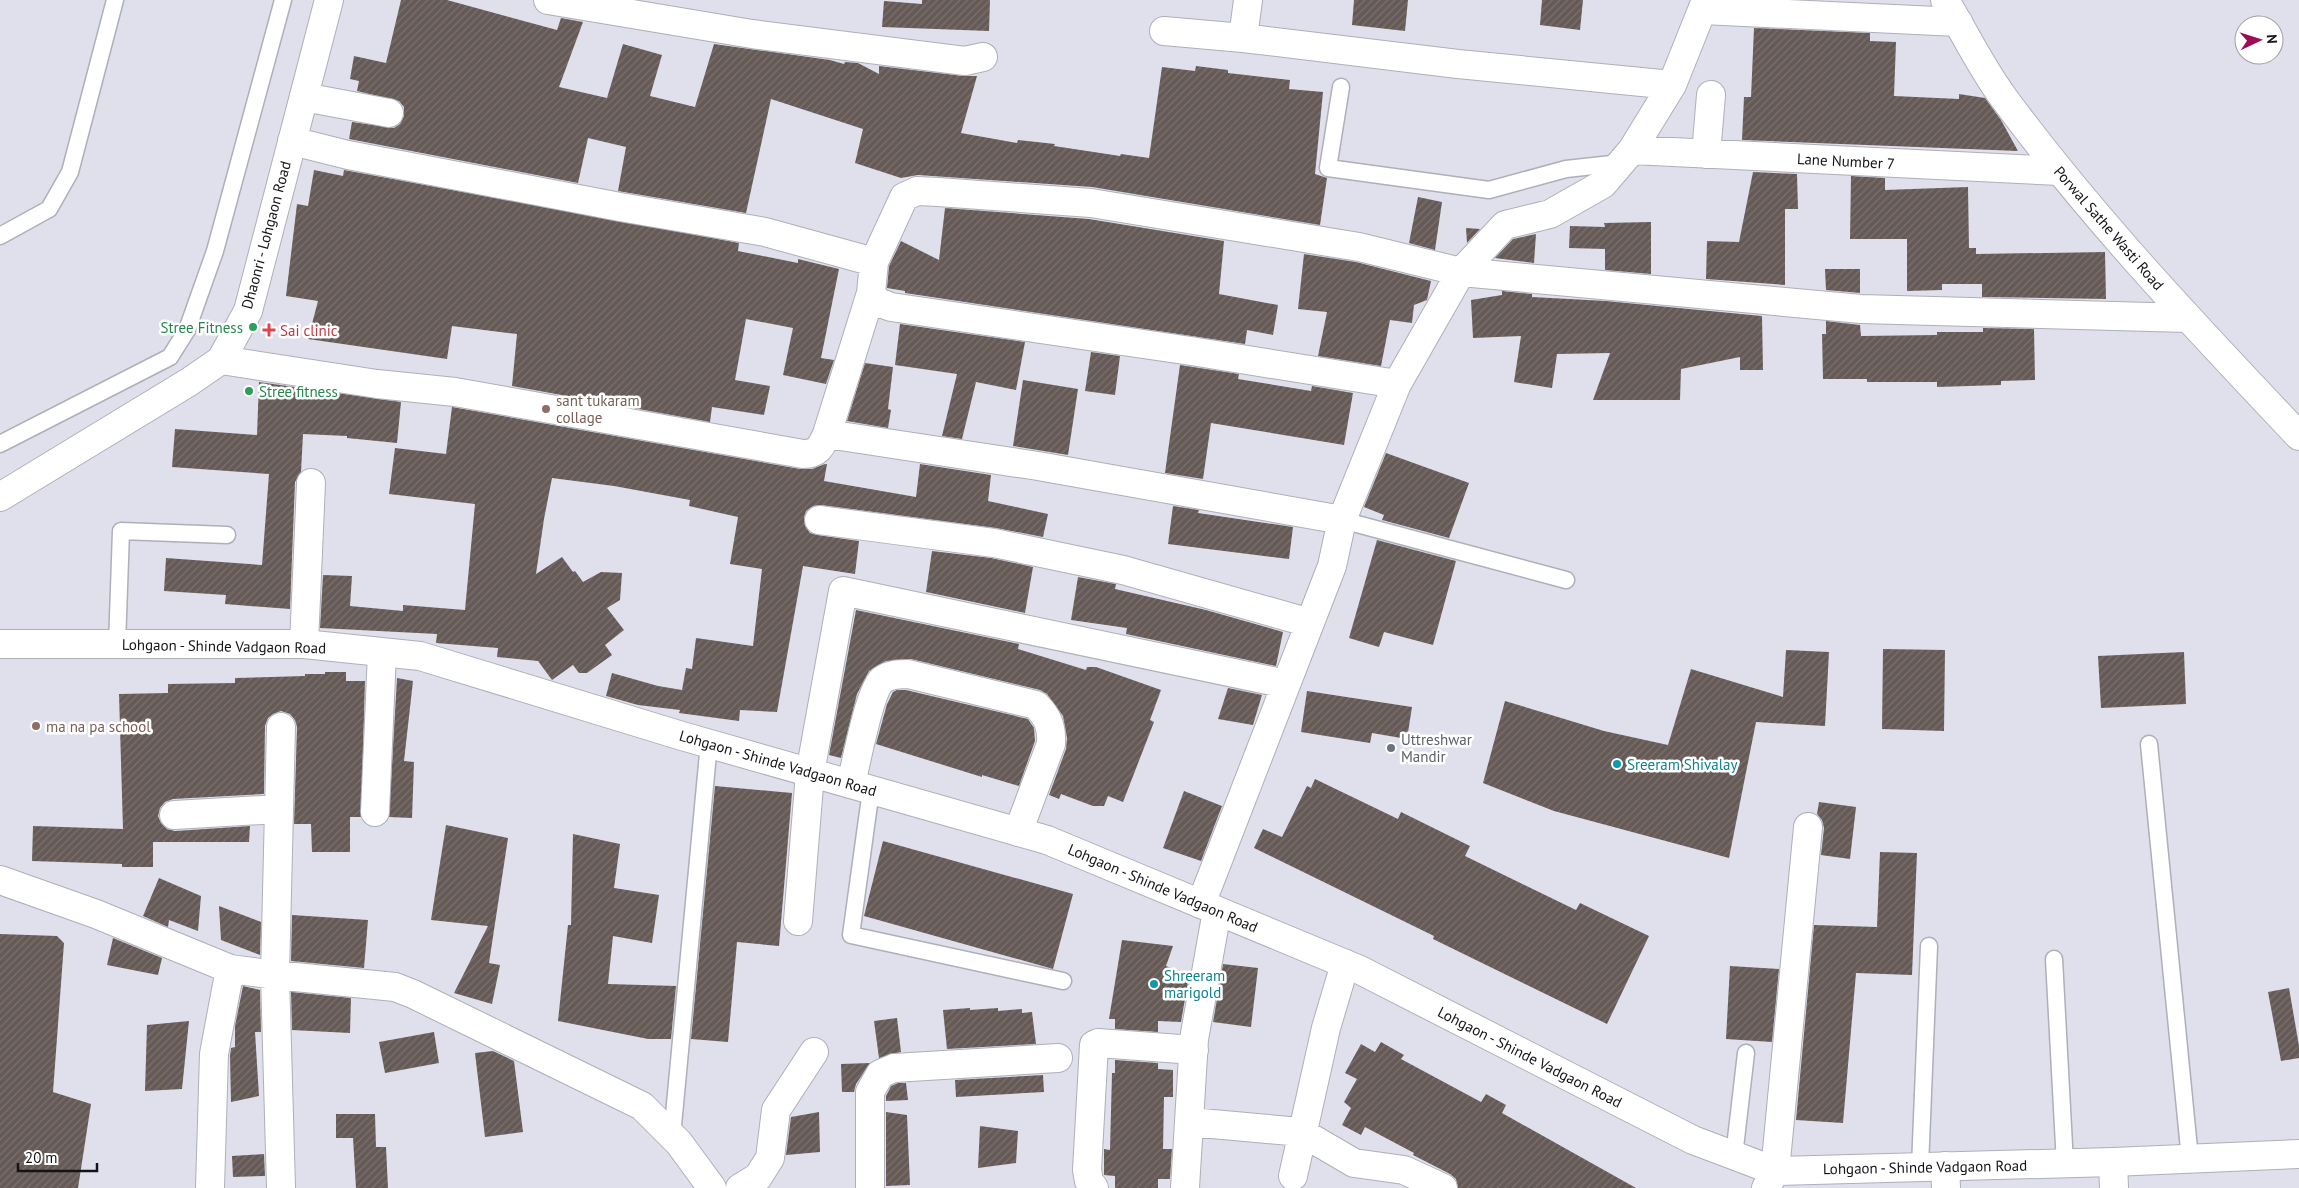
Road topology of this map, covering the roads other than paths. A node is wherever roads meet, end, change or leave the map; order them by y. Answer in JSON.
{"nodes":[{"id":1,"x":115,"y":0,"type":"edge"},
{"id":2,"x":284,"y":0,"type":"edge"},
{"id":3,"x":329,"y":0,"type":"edge"},
{"id":4,"x":548,"y":0,"type":"edge"},
{"id":5,"x":1248,"y":0,"type":"edge"},
{"id":6,"x":1704,"y":5,"type":"edge"},
{"id":7,"x":1951,"y":11,"type":"edge"},
{"id":8,"x":1164,"y":31,"type":"dead end"},
{"id":9,"x":1244,"y":38,"type":"junction"},
{"id":10,"x":983,"y":57,"type":"dead end"},
{"id":11,"x":1672,"y":85,"type":"junction"},
{"id":12,"x":1341,"y":87,"type":"dead end"},
{"id":13,"x":1711,"y":95,"type":"dead end"},
{"id":14,"x":304,"y":97,"type":"junction"},
{"id":15,"x":389,"y":113,"type":"dead end"},
{"id":16,"x":292,"y":141,"type":"junction"},
{"id":17,"x":1706,"y":154,"type":"junction"},
{"id":18,"x":1626,"y":156,"type":"junction"},
{"id":19,"x":2060,"y":172,"type":"junction"},
{"id":20,"x":0,"y":236,"type":"edge"},
{"id":21,"x":874,"y":262,"type":"junction"},
{"id":22,"x":1461,"y":272,"type":"junction"},
{"id":23,"x":871,"y":293,"type":"junction"},
{"id":24,"x":2187,"y":318,"type":"junction"},
{"id":25,"x":221,"y":360,"type":"junction"},
{"id":26,"x":1397,"y":384,"type":"junction"},
{"id":27,"x":827,"y":434,"type":"junction"},
{"id":28,"x":2299,"y":436,"type":"edge"},
{"id":29,"x":0,"y":444,"type":"edge"},
{"id":30,"x":311,"y":483,"type":"dead end"},
{"id":31,"x":0,"y":497,"type":"edge"},
{"id":32,"x":819,"y":520,"type":"dead end"},
{"id":33,"x":1342,"y":520,"type":"junction"},
{"id":34,"x":227,"y":535,"type":"dead end"},
{"id":35,"x":1566,"y":580,"type":"dead end"},
{"id":36,"x":1310,"y":623,"type":"junction"},
{"id":37,"x":0,"y":644,"type":"edge"},
{"id":38,"x":304,"y":644,"type":"junction"},
{"id":39,"x":117,"y":645,"type":"junction"},
{"id":40,"x":382,"y":653,"type":"junction"},
{"id":41,"x":1286,"y":684,"type":"junction"},
{"id":42,"x":281,"y":727,"type":"dead end"},
{"id":43,"x":709,"y":743,"type":"junction"},
{"id":44,"x":2149,"y":744,"type":"dead end"},
{"id":45,"x":810,"y":772,"type":"junction"},
{"id":46,"x":861,"y":787,"type":"junction"},
{"id":47,"x":279,"y":809,"type":"junction"},
{"id":48,"x":375,"y":812,"type":"dead end"},
{"id":49,"x":174,"y":815,"type":"dead end"},
{"id":50,"x":1808,"y":827,"type":"dead end"},
{"id":51,"x":1018,"y":832,"type":"junction"},
{"id":52,"x":0,"y":880,"type":"edge"},
{"id":53,"x":1209,"y":907,"type":"junction"},
{"id":54,"x":798,"y":921,"type":"dead end"},
{"id":55,"x":1928,"y":946,"type":"dead end"},
{"id":56,"x":2054,"y":959,"type":"dead end"},
{"id":57,"x":1345,"y":964,"type":"junction"},
{"id":58,"x":230,"y":969,"type":"junction"},
{"id":59,"x":275,"y":976,"type":"junction"},
{"id":60,"x":1063,"y":981,"type":"dead end"},
{"id":61,"x":1194,"y":1050,"type":"junction"},
{"id":62,"x":814,"y":1052,"type":"dead end"},
{"id":63,"x":1746,"y":1053,"type":"dead end"},
{"id":64,"x":1058,"y":1058,"type":"dead end"},
{"id":65,"x":1190,"y":1122,"type":"junction"},
{"id":66,"x":1301,"y":1132,"type":"junction"},
{"id":67,"x":672,"y":1136,"type":"junction"},
{"id":68,"x":2299,"y":1154,"type":"edge"},
{"id":69,"x":1734,"y":1156,"type":"junction"},
{"id":70,"x":2190,"y":1159,"type":"junction"},
{"id":71,"x":2064,"y":1164,"type":"junction"},
{"id":72,"x":1937,"y":1174,"type":"edge"},
{"id":73,"x":2114,"y":1175,"type":"edge"},
{"id":74,"x":1292,"y":1176,"type":"dead end"},
{"id":75,"x":1771,"y":1179,"type":"edge"},
{"id":76,"x":210,"y":1188,"type":"edge"},
{"id":77,"x":281,"y":1188,"type":"edge"},
{"id":78,"x":711,"y":1188,"type":"edge"},
{"id":79,"x":740,"y":1188,"type":"edge"},
{"id":80,"x":870,"y":1188,"type":"edge"},
{"id":81,"x":1094,"y":1188,"type":"edge"},
{"id":82,"x":1185,"y":1188,"type":"edge"},
{"id":83,"x":1443,"y":1188,"type":"edge"}],
"edges":[{"from":1,"to":20,"type":"lane"},
{"from":2,"to":29,"type":"lane"},
{"from":3,"to":14,"type":"street","name":"Dhaonri - Lohgaon Road"},
{"from":4,"to":10,"type":"street"},
{"from":5,"to":9,"type":"street"},
{"from":6,"to":7,"type":"street"},
{"from":6,"to":11,"type":"street"},
{"from":7,"to":19,"type":"street","name":"Porwal Sathe Wasti Road"},
{"from":8,"to":9,"type":"street"},
{"from":9,"to":11,"type":"street"},
{"from":11,"to":18,"type":"street"},
{"from":12,"to":18,"type":"lane"},
{"from":13,"to":17,"type":"street"},
{"from":14,"to":15,"type":"street"},
{"from":14,"to":16,"type":"street","name":"Dhaonri - Lohgaon Road"},
{"from":16,"to":21,"type":"street"},
{"from":16,"to":25,"type":"street","name":"Dhaonri - Lohgaon Road"},
{"from":17,"to":18,"type":"street","name":"Lane Number 7"},
{"from":17,"to":19,"type":"street","name":"Lane Number 7"},
{"from":18,"to":22,"type":"street"},
{"from":19,"to":24,"type":"street","name":"Porwal Sathe Wasti Road"},
{"from":21,"to":22,"type":"street"},
{"from":21,"to":23,"type":"street"},
{"from":22,"to":24,"type":"street"},
{"from":22,"to":26,"type":"street"},
{"from":23,"to":26,"type":"street"},
{"from":23,"to":27,"type":"street"},
{"from":24,"to":28,"type":"street","name":"Porwal Sathe Wasti Road"},
{"from":25,"to":27,"type":"street"},
{"from":25,"to":31,"type":"street","name":"Dhaonri - Lohgaon Road"},
{"from":26,"to":33,"type":"street"},
{"from":27,"to":33,"type":"street"},
{"from":30,"to":38,"type":"street"},
{"from":32,"to":36,"type":"street"},
{"from":33,"to":35,"type":"lane"},
{"from":33,"to":36,"type":"street"},
{"from":34,"to":39,"type":"lane"},
{"from":36,"to":41,"type":"street"},
{"from":37,"to":39,"type":"street","name":"Lohgaon - Shinde Vadgaon Road"},
{"from":38,"to":39,"type":"street","name":"Lohgaon - Shinde Vadgaon Road"},
{"from":38,"to":40,"type":"street","name":"Lohgaon - Shinde Vadgaon Road"},
{"from":40,"to":43,"type":"street","name":"Lohgaon - Shinde Vadgaon Road"},
{"from":40,"to":48,"type":"street"},
{"from":41,"to":45,"type":"street"},
{"from":41,"to":53,"type":"street"},
{"from":42,"to":47,"type":"street"},
{"from":43,"to":45,"type":"street","name":"Lohgaon - Shinde Vadgaon Road"},
{"from":43,"to":67,"type":"lane"},
{"from":44,"to":70,"type":"lane"},
{"from":45,"to":46,"type":"street","name":"Lohgaon - Shinde Vadgaon Road"},
{"from":45,"to":54,"type":"street"},
{"from":46,"to":51,"type":"street","name":"Lohgaon - Shinde Vadgaon Road"},
{"from":46,"to":51,"type":"street"},
{"from":46,"to":60,"type":"lane"},
{"from":47,"to":49,"type":"street"},
{"from":47,"to":59,"type":"street"},
{"from":50,"to":75,"type":"street"},
{"from":51,"to":53,"type":"street","name":"Lohgaon - Shinde Vadgaon Road"},
{"from":52,"to":58,"type":"street"},
{"from":53,"to":57,"type":"street","name":"Lohgaon - Shinde Vadgaon Road"},
{"from":53,"to":61,"type":"street"},
{"from":55,"to":72,"type":"lane"},
{"from":56,"to":71,"type":"lane"},
{"from":57,"to":66,"type":"street"},
{"from":57,"to":69,"type":"street","name":"Lohgaon - Shinde Vadgaon Road"},
{"from":58,"to":59,"type":"street"},
{"from":58,"to":76,"type":"street"},
{"from":59,"to":67,"type":"street"},
{"from":59,"to":77,"type":"street"},
{"from":61,"to":65,"type":"street"},
{"from":61,"to":81,"type":"street"},
{"from":62,"to":79,"type":"street"},
{"from":63,"to":69,"type":"lane"},
{"from":64,"to":80,"type":"street"},
{"from":65,"to":66,"type":"street"},
{"from":65,"to":82,"type":"street"},
{"from":66,"to":74,"type":"street"},
{"from":66,"to":83,"type":"street"},
{"from":67,"to":78,"type":"street"},
{"from":68,"to":70,"type":"street","name":"Lohgaon - Shinde Vadgaon Road"},
{"from":69,"to":75,"type":"street","name":"Lohgaon - Shinde Vadgaon Road"},
{"from":70,"to":73,"type":"street","name":"Lohgaon - Shinde Vadgaon Road"},
{"from":71,"to":72,"type":"street","name":"Lohgaon - Shinde Vadgaon Road"},
{"from":71,"to":73,"type":"street","name":"Lohgaon - Shinde Vadgaon Road"},
{"from":72,"to":75,"type":"street","name":"Lohgaon - Shinde Vadgaon Road"}]}
